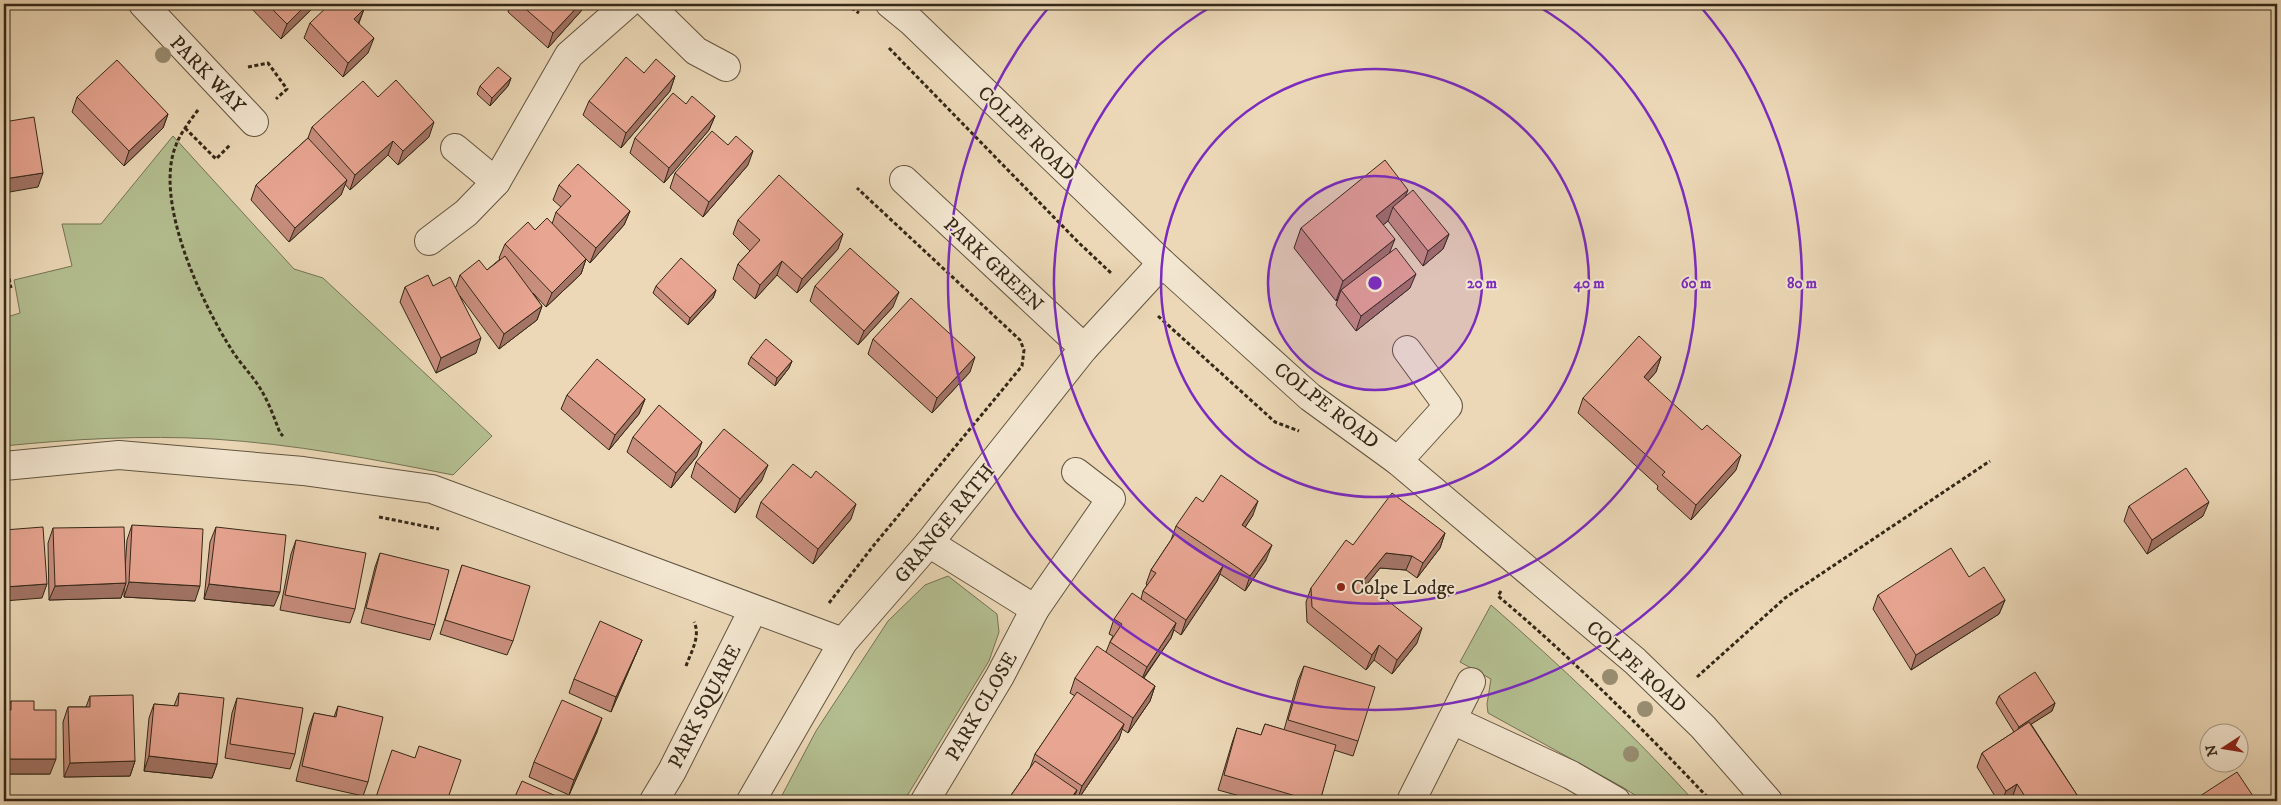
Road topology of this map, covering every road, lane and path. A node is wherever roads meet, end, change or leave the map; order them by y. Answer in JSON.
{"nodes":[{"id":1,"x":143,"y":4,"type":"edge"},
{"id":2,"x":627,"y":4,"type":"edge"},
{"id":3,"x":648,"y":4,"type":"edge"},
{"id":4,"x":846,"y":4,"type":"edge"},
{"id":5,"x":890,"y":4,"type":"edge"},
{"id":6,"x":864,"y":17,"type":"dead end"},
{"id":7,"x":888,"y":46,"type":"dead end"},
{"id":8,"x":726,"y":68,"type":"dead end"},
{"id":9,"x":198,"y":110,"type":"dead end"},
{"id":10,"x":254,"y":122,"type":"dead end"},
{"id":11,"x":455,"y":148,"type":"dead end"},
{"id":12,"x":904,"y":180,"type":"dead end"},
{"id":13,"x":496,"y":182,"type":"junction"},
{"id":14,"x":857,"y":188,"type":"dead end"},
{"id":15,"x":429,"y":241,"type":"dead end"},
{"id":16,"x":4,"y":253,"type":"edge"},
{"id":17,"x":1162,"y":263,"type":"junction"},
{"id":18,"x":11,"y":288,"type":"dead end"},
{"id":19,"x":1134,"y":294,"type":"junction"},
{"id":20,"x":1084,"y":348,"type":"junction"},
{"id":21,"x":1407,"y":350,"type":"dead end"},
{"id":22,"x":1303,"y":431,"type":"dead end"},
{"id":23,"x":287,"y":438,"type":"dead end"},
{"id":24,"x":1398,"y":460,"type":"junction"},
{"id":25,"x":1990,"y":461,"type":"dead end"},
{"id":26,"x":4,"y":466,"type":"edge"},
{"id":27,"x":1076,"y":472,"type":"dead end"},
{"id":28,"x":376,"y":516,"type":"dead end"},
{"id":29,"x":444,"y":530,"type":"dead end"},
{"id":30,"x":929,"y":543,"type":"junction"},
{"id":31,"x":1502,"y":590,"type":"dead end"},
{"id":32,"x":827,"y":606,"type":"dead end"},
{"id":33,"x":753,"y":610,"type":"junction"},
{"id":34,"x":1036,"y":610,"type":"junction"},
{"id":35,"x":691,"y":616,"type":"dead end"},
{"id":36,"x":843,"y":642,"type":"junction"},
{"id":37,"x":685,"y":669,"type":"dead end"},
{"id":38,"x":1472,"y":682,"type":"dead end"},
{"id":39,"x":1673,"y":698,"type":"junction"},
{"id":40,"x":1452,"y":720,"type":"junction"},
{"id":41,"x":1412,"y":799,"type":"dead end"},
{"id":42,"x":654,"y":801,"type":"edge"},
{"id":43,"x":752,"y":801,"type":"edge"},
{"id":44,"x":925,"y":801,"type":"edge"},
{"id":45,"x":1616,"y":801,"type":"edge"},
{"id":46,"x":1711,"y":801,"type":"edge"},
{"id":47,"x":1768,"y":801,"type":"edge"}],
"edges":[{"from":1,"to":10,"type":"street","name":"PARK WAY"},
{"from":2,"to":13,"type":"street"},
{"from":3,"to":8,"type":"street"},
{"from":4,"to":6,"type":"path"},
{"from":5,"to":17,"type":"street","name":"COLPE ROAD"},
{"from":7,"to":19,"type":"path"},
{"from":9,"to":23,"type":"path"},
{"from":11,"to":13,"type":"street"},
{"from":12,"to":20,"type":"street","name":"PARK GREEN"},
{"from":13,"to":15,"type":"street"},
{"from":14,"to":32,"type":"path"},
{"from":16,"to":18,"type":"path"},
{"from":17,"to":19,"type":"street","name":"GRANGE RATH"},
{"from":17,"to":24,"type":"street","name":"COLPE ROAD"},
{"from":19,"to":20,"type":"street","name":"GRANGE RATH"},
{"from":19,"to":22,"type":"path"},
{"from":20,"to":30,"type":"street","name":"GRANGE RATH"},
{"from":21,"to":24,"type":"street"},
{"from":24,"to":39,"type":"street","name":"COLPE ROAD"},
{"from":25,"to":39,"type":"path"},
{"from":26,"to":33,"type":"street"},
{"from":27,"to":34,"type":"street","name":"PARK CLOSE"},
{"from":28,"to":29,"type":"path"},
{"from":30,"to":34,"type":"street"},
{"from":30,"to":36,"type":"street","name":"GRANGE RATH"},
{"from":31,"to":46,"type":"path"},
{"from":33,"to":36,"type":"street"},
{"from":33,"to":42,"type":"street","name":"PARK SQUARE"},
{"from":34,"to":44,"type":"street","name":"PARK CLOSE"},
{"from":35,"to":37,"type":"path"},
{"from":36,"to":43,"type":"street","name":"GRANGE RATH"},
{"from":38,"to":40,"type":"street"},
{"from":39,"to":47,"type":"street","name":"COLPE ROAD"},
{"from":40,"to":41,"type":"street"},
{"from":40,"to":45,"type":"street"}]}
